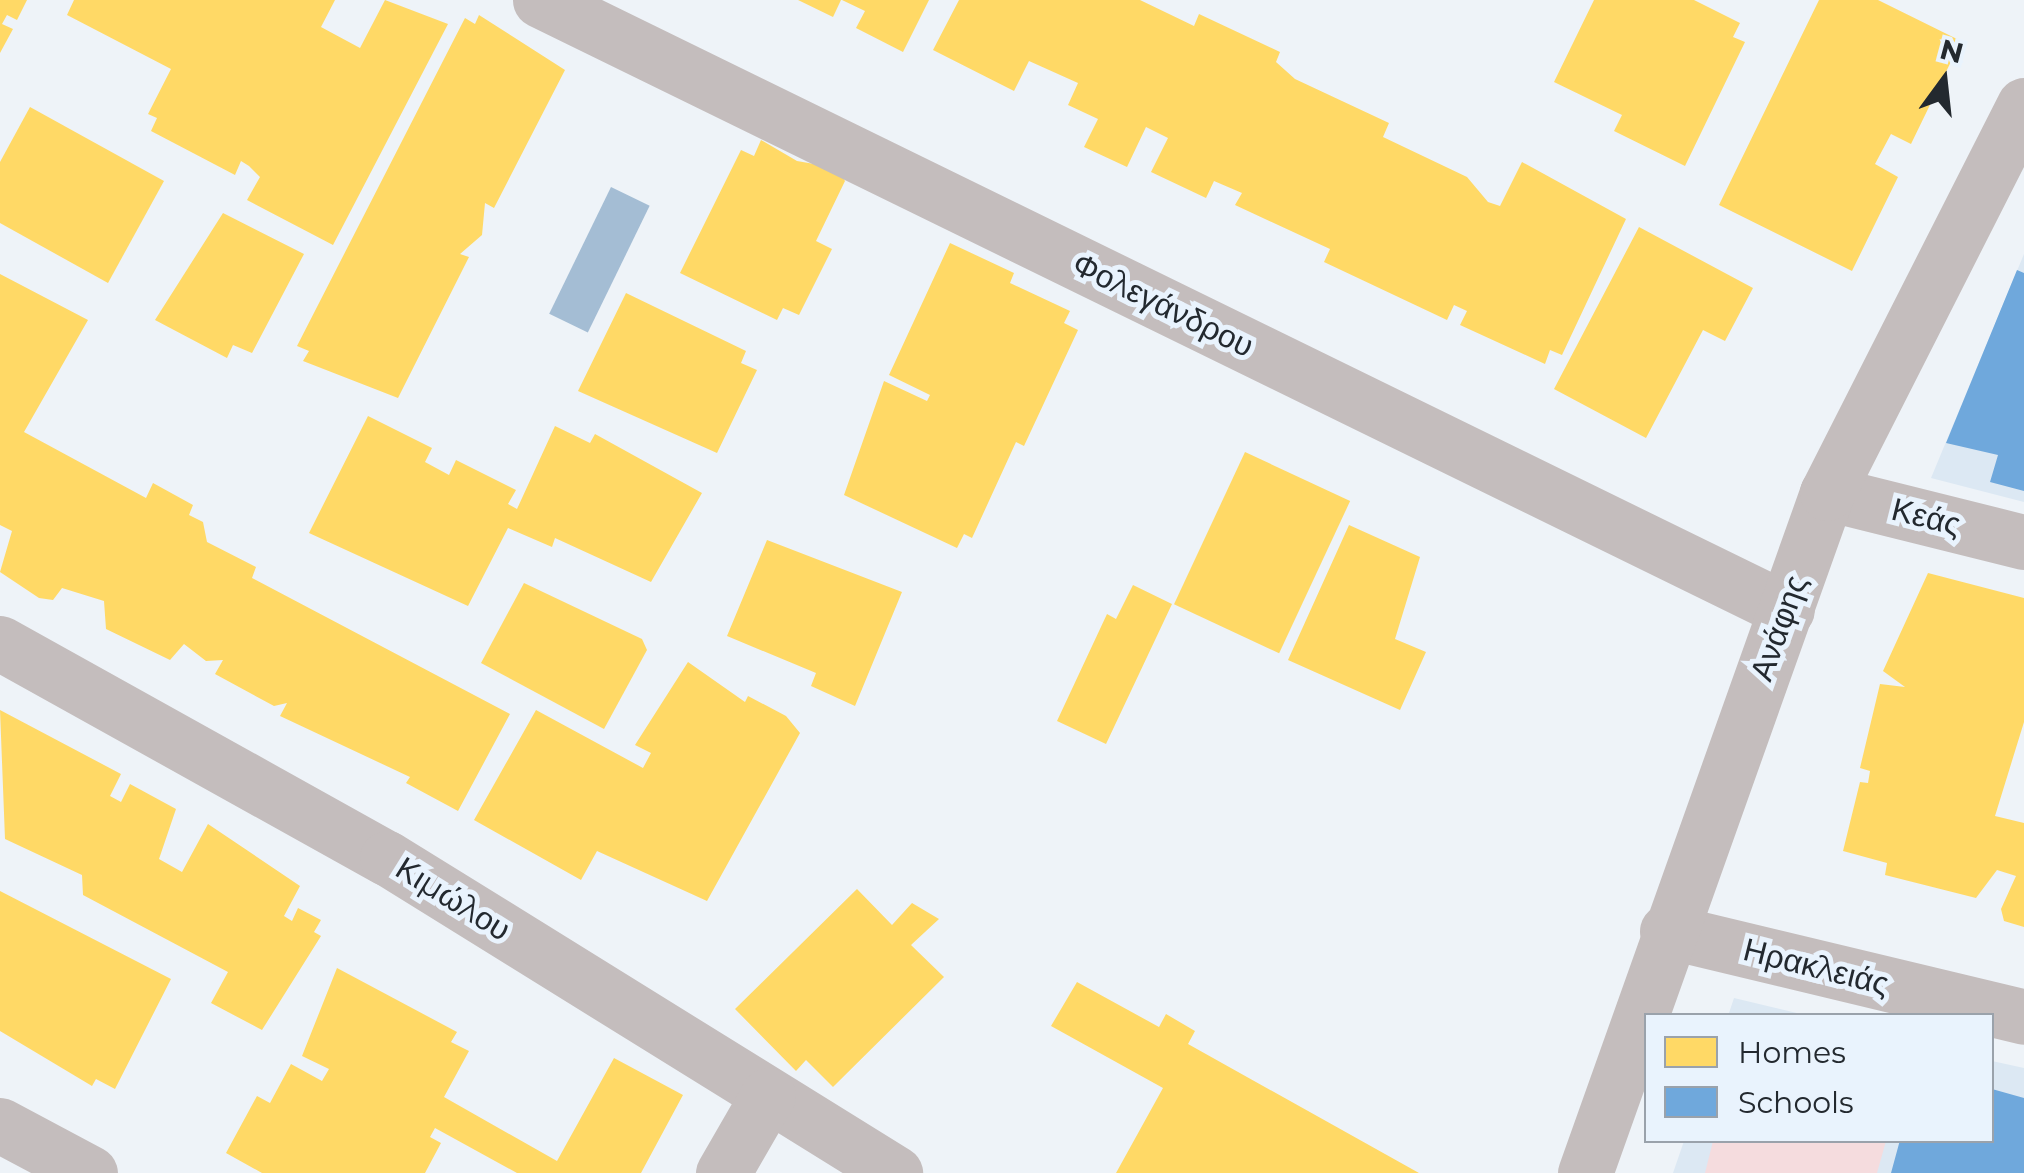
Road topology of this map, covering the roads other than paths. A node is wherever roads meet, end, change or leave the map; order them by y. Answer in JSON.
{"nodes":[{"id":1,"x":540,"y":0,"type":"edge"},
{"id":2,"x":2024,"y":105,"type":"edge"},
{"id":3,"x":1827,"y":493,"type":"junction"},
{"id":4,"x":2024,"y":542,"type":"edge"},
{"id":5,"x":1787,"y":610,"type":"junction"},
{"id":6,"x":0,"y":643,"type":"edge"},
{"id":7,"x":1666,"y":930,"type":"junction"},
{"id":8,"x":2024,"y":1017,"type":"edge"},
{"id":9,"x":768,"y":1095,"type":"junction"},
{"id":10,"x":0,"y":1125,"type":"edge"},
{"id":11,"x":90,"y":1173,"type":"edge"},
{"id":12,"x":723,"y":1173,"type":"edge"},
{"id":13,"x":895,"y":1173,"type":"edge"},
{"id":14,"x":1585,"y":1173,"type":"edge"}],
"edges":[{"from":1,"to":5,"type":"street","name":"Φολεγάνδρου"},
{"from":2,"to":3,"type":"street","name":"Ανάφης"},
{"from":3,"to":4,"type":"street","name":"Κεάς"},
{"from":3,"to":5,"type":"street","name":"Ανάφης"},
{"from":5,"to":7,"type":"street","name":"Ανάφης"},
{"from":6,"to":9,"type":"street","name":"Κιμώλου"},
{"from":7,"to":8,"type":"street","name":"Ηρακλειάς"},
{"from":7,"to":14,"type":"street","name":"Ανάφης"},
{"from":9,"to":12,"type":"street"},
{"from":9,"to":13,"type":"street","name":"Κιμώλου"},
{"from":10,"to":11,"type":"street"}]}
